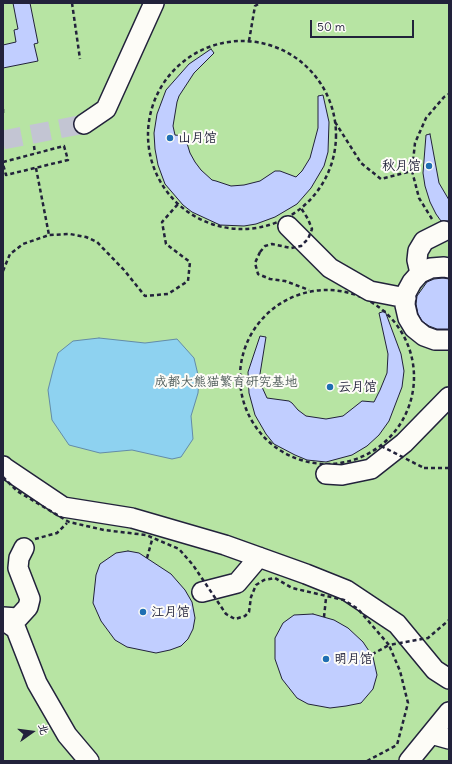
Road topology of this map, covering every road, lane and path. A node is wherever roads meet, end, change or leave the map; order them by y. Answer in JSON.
{"nodes":[{"id":1,"x":72,"y":3,"type":"edge"},
{"id":2,"x":154,"y":3,"type":"edge"},
{"id":3,"x":260,"y":3,"type":"edge"},
{"id":4,"x":249,"y":41,"type":"junction"},
{"id":5,"x":80,"y":59,"type":"dead end"},
{"id":6,"x":449,"y":94,"type":"edge"},
{"id":7,"x":3,"y":109,"type":"edge"},
{"id":8,"x":3,"y":114,"type":"edge"},
{"id":9,"x":335,"y":121,"type":"junction"},
{"id":10,"x":84,"y":124,"type":"tunnel mouth"},
{"id":11,"x":34,"y":146,"type":"dead end"},
{"id":12,"x":35,"y":153,"type":"junction"},
{"id":13,"x":3,"y":163,"type":"edge"},
{"id":14,"x":36,"y":168,"type":"junction"},
{"id":15,"x":412,"y":171,"type":"junction"},
{"id":16,"x":178,"y":204,"type":"junction"},
{"id":17,"x":301,"y":208,"type":"junction"},
{"id":18,"x":288,"y":226,"type":"dead end"},
{"id":19,"x":444,"y":231,"type":"joint"},
{"id":20,"x":49,"y":235,"type":"junction"},
{"id":21,"x":449,"y":268,"type":"edge"},
{"id":22,"x":3,"y":272,"type":"edge"},
{"id":23,"x":420,"y":273,"type":"junction"},
{"id":24,"x":309,"y":290,"type":"junction"},
{"id":25,"x":406,"y":298,"type":"junction"},
{"id":26,"x":449,"y":340,"type":"edge"},
{"id":27,"x":449,"y":397,"type":"edge"},
{"id":28,"x":381,"y":446,"type":"junction"},
{"id":29,"x":3,"y":466,"type":"edge"},
{"id":30,"x":449,"y":468,"type":"edge"},
{"id":31,"x":326,"y":474,"type":"dead end"},
{"id":32,"x":3,"y":477,"type":"edge"},
{"id":33,"x":69,"y":522,"type":"junction"},
{"id":34,"x":152,"y":537,"type":"junction"},
{"id":35,"x":24,"y":548,"type":"joint"},
{"id":36,"x":259,"y":557,"type":"junction"},
{"id":37,"x":147,"y":558,"type":"dead end"},
{"id":38,"x":202,"y":592,"type":"dead end"},
{"id":39,"x":326,"y":595,"type":"junction"},
{"id":40,"x":324,"y":617,"type":"dead end"},
{"id":41,"x":3,"y":619,"type":"edge"},
{"id":42,"x":449,"y":620,"type":"edge"},
{"id":43,"x":389,"y":645,"type":"junction"},
{"id":44,"x":371,"y":655,"type":"dead end"},
{"id":45,"x":449,"y":679,"type":"edge"},
{"id":46,"x":449,"y":712,"type":"edge"},
{"id":47,"x":440,"y":736,"type":"edge"},
{"id":48,"x":90,"y":761,"type":"edge"},
{"id":49,"x":367,"y":761,"type":"edge"},
{"id":50,"x":409,"y":761,"type":"edge"}],
"edges":[{"from":1,"to":5,"type":"path"},
{"from":2,"to":10,"type":"street"},
{"from":3,"to":4,"type":"path"},
{"from":4,"to":9,"type":"path"},
{"from":4,"to":16,"type":"path"},
{"from":6,"to":15,"type":"path"},
{"from":7,"to":8,"type":"path"},
{"from":9,"to":15,"type":"path"},
{"from":9,"to":17,"type":"path"},
{"from":11,"to":12,"type":"path"},
{"from":12,"to":13,"type":"path"},
{"from":12,"to":14,"type":"path"},
{"from":13,"to":14,"type":"path"},
{"from":14,"to":20,"type":"path"},
{"from":15,"to":19,"type":"path"},
{"from":16,"to":17,"type":"path"},
{"from":16,"to":20,"type":"path"},
{"from":17,"to":24,"type":"path","bridge":true},
{"from":18,"to":25,"type":"street"},
{"from":19,"to":23,"type":"street"},
{"from":20,"to":22,"type":"path"},
{"from":21,"to":23,"type":"street"},
{"from":23,"to":25,"type":"street"},
{"from":24,"to":28,"type":"path"},
{"from":24,"to":28,"type":"path"},
{"from":25,"to":26,"type":"street"},
{"from":27,"to":31,"type":"street"},
{"from":28,"to":30,"type":"path","bridge":true},
{"from":29,"to":36,"type":"street"},
{"from":32,"to":33,"type":"path","bridge":true},
{"from":33,"to":34,"type":"path","bridge":true},
{"from":33,"to":35,"type":"path"},
{"from":34,"to":37,"type":"path"},
{"from":34,"to":39,"type":"path","bridge":true},
{"from":35,"to":41,"type":"street"},
{"from":36,"to":38,"type":"street"},
{"from":36,"to":45,"type":"street"},
{"from":39,"to":40,"type":"path"},
{"from":39,"to":43,"type":"path","bridge":true},
{"from":41,"to":48,"type":"street"},
{"from":42,"to":43,"type":"path","bridge":true},
{"from":43,"to":44,"type":"path"},
{"from":43,"to":49,"type":"path"},
{"from":46,"to":47,"type":"street"},
{"from":47,"to":50,"type":"street"}]}
